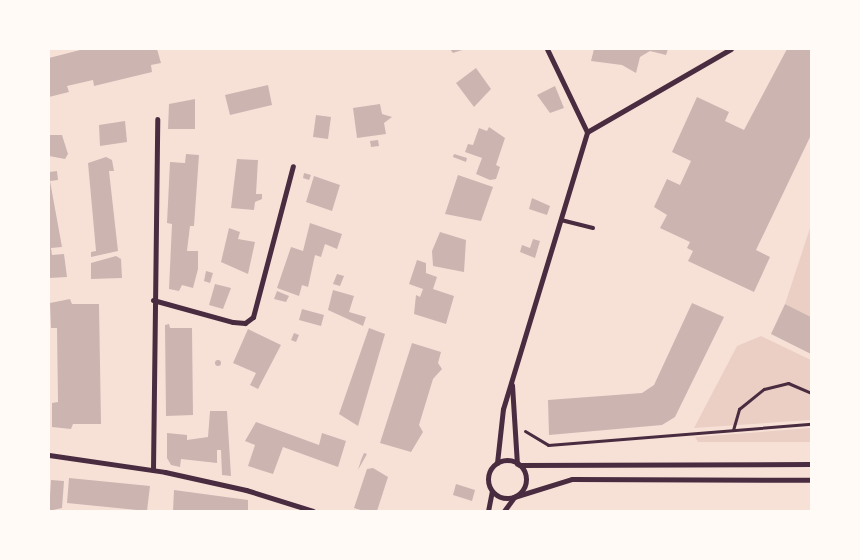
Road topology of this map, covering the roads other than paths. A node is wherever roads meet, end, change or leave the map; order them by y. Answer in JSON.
{"nodes":[{"id":1,"x":547,"y":49,"type":"edge"},
{"id":2,"x":731,"y":49,"type":"edge"},
{"id":3,"x":157,"y":119,"type":"dead end"},
{"id":4,"x":587,"y":132,"type":"junction"},
{"id":5,"x":293,"y":166,"type":"dead end"},
{"id":6,"x":561,"y":220,"type":"junction"},
{"id":7,"x":593,"y":228,"type":"dead end"},
{"id":8,"x":154,"y":300,"type":"junction"},
{"id":9,"x":512,"y":378,"type":"junction"},
{"id":10,"x":49,"y":455,"type":"edge"},
{"id":11,"x":497,"y":464,"type":"junction"},
{"id":12,"x":811,"y":464,"type":"edge"},
{"id":13,"x":518,"y":465,"type":"junction"},
{"id":14,"x":153,"y":470,"type":"junction"},
{"id":15,"x":811,"y":480,"type":"edge"},
{"id":16,"x":492,"y":491,"type":"junction"},
{"id":17,"x":514,"y":497,"type":"junction"},
{"id":18,"x":313,"y":511,"type":"edge"},
{"id":19,"x":488,"y":511,"type":"edge"},
{"id":20,"x":504,"y":511,"type":"edge"}],
"edges":[{"from":1,"to":4,"type":"street"},
{"from":2,"to":4,"type":"street"},
{"from":3,"to":8,"type":"street"},
{"from":4,"to":6,"type":"street"},
{"from":5,"to":8,"type":"street"},
{"from":6,"to":7,"type":"lane"},
{"from":6,"to":9,"type":"street"},
{"from":8,"to":14,"type":"street"},
{"from":9,"to":11,"type":"street"},
{"from":9,"to":13,"type":"street"},
{"from":10,"to":14,"type":"street"},
{"from":11,"to":13,"type":"street"},
{"from":11,"to":16,"type":"street"},
{"from":12,"to":13,"type":"street"},
{"from":13,"to":17,"type":"street"},
{"from":14,"to":18,"type":"street"},
{"from":15,"to":17,"type":"street"},
{"from":16,"to":17,"type":"street"},
{"from":16,"to":19,"type":"street"},
{"from":17,"to":20,"type":"street"}]}
